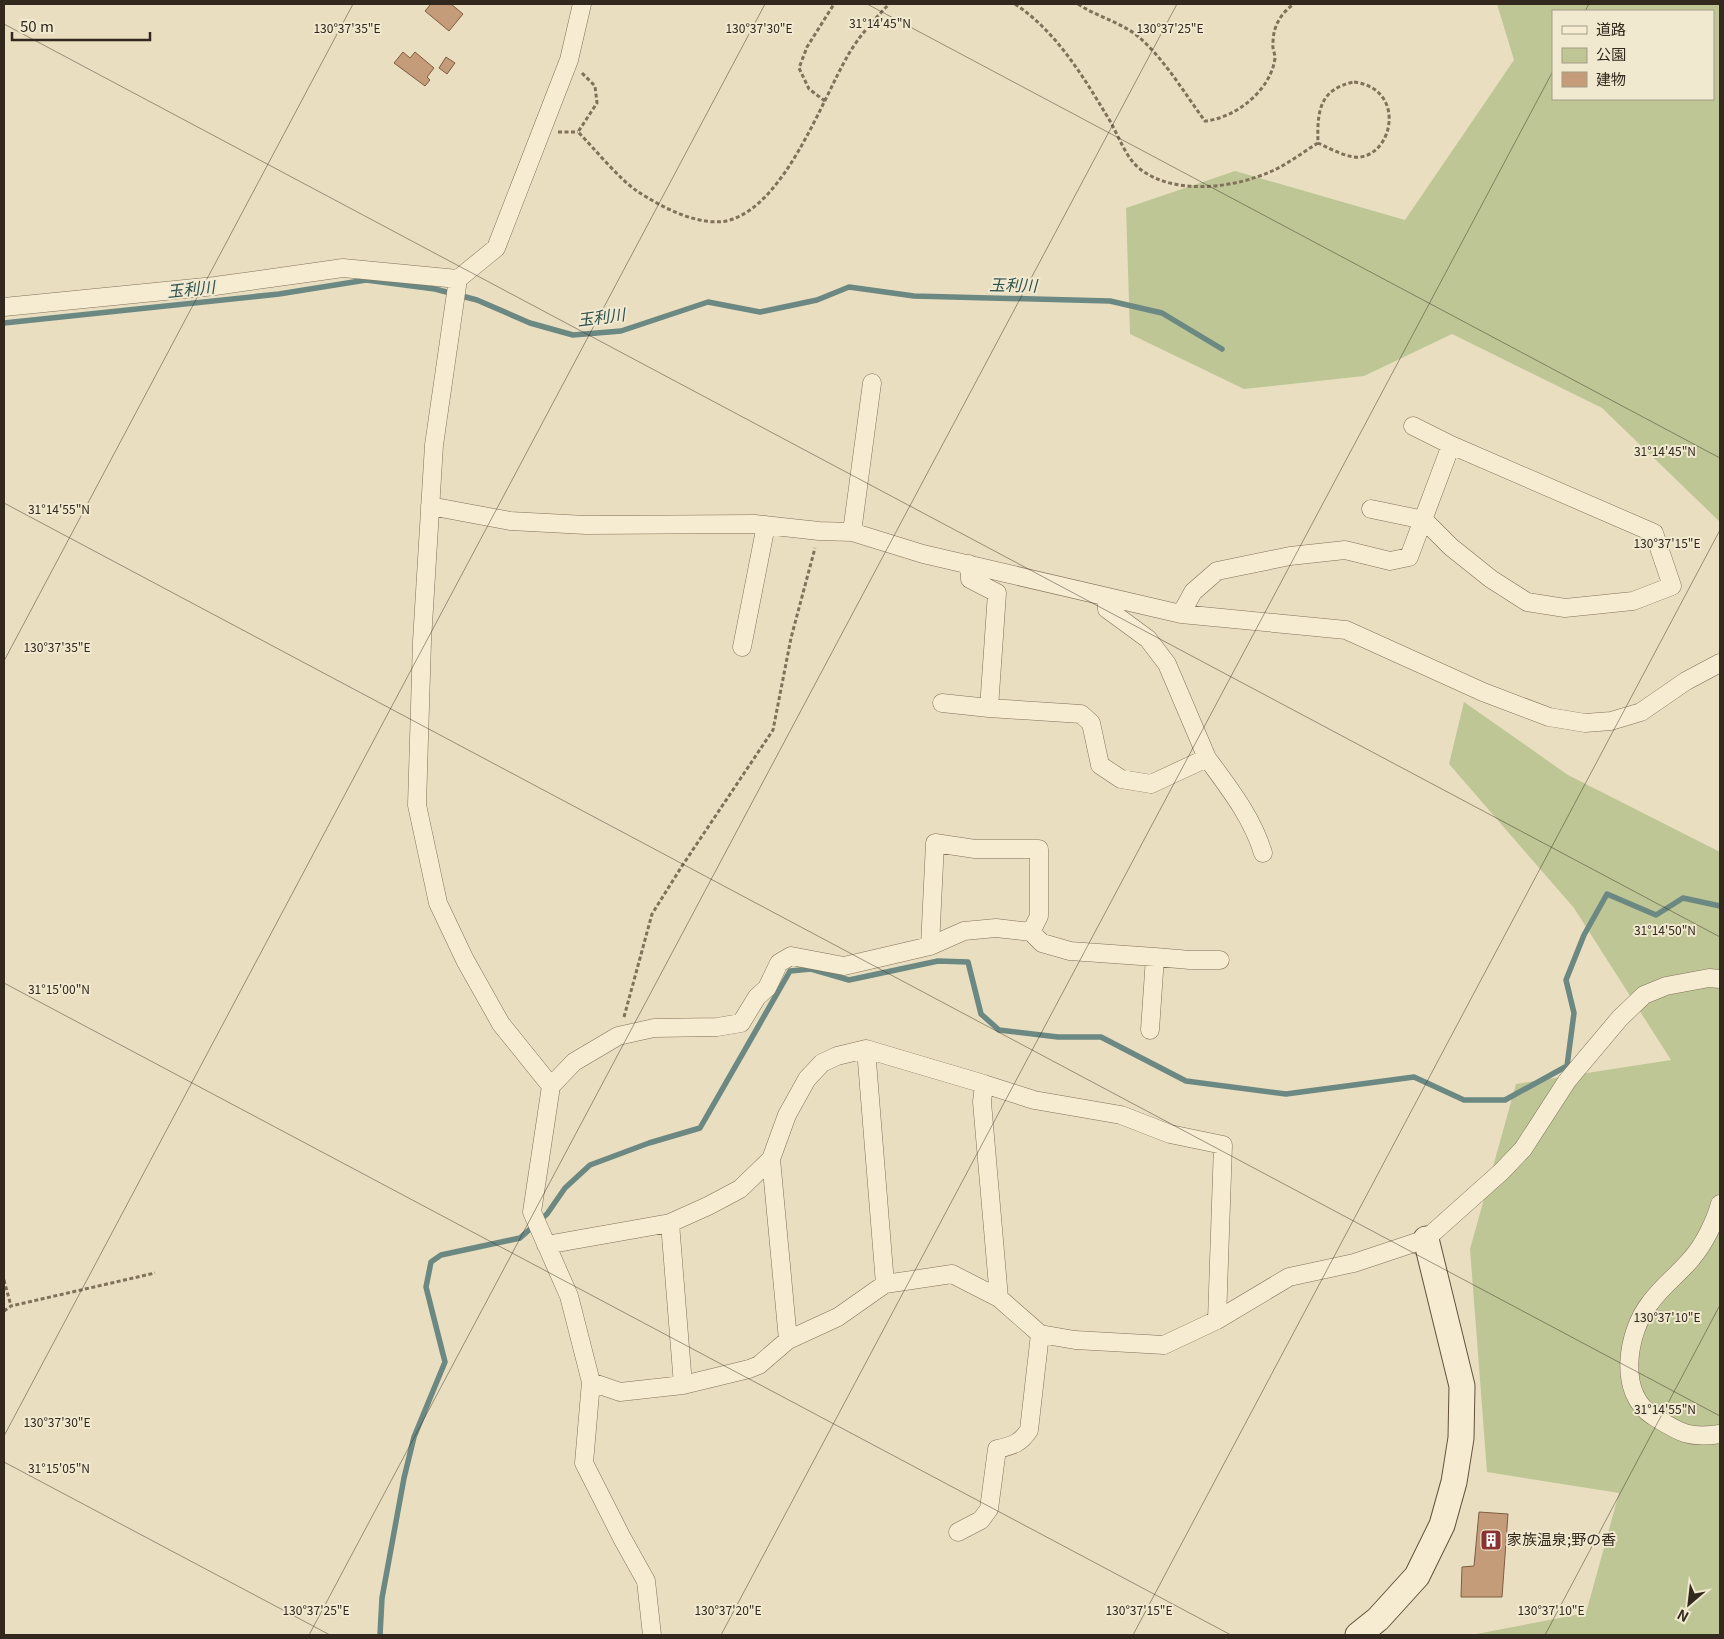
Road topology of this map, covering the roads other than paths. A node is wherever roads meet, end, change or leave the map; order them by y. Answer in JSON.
{"nodes":[{"id":1,"x":582,"y":4,"type":"edge"},
{"id":2,"x":458,"y":279,"type":"junction"},
{"id":3,"x":4,"y":307,"type":"edge"},
{"id":4,"x":872,"y":383,"type":"dead end"},
{"id":5,"x":1413,"y":426,"type":"dead end"},
{"id":6,"x":1451,"y":445,"type":"junction"},
{"id":7,"x":430,"y":506,"type":"junction"},
{"id":8,"x":1371,"y":509,"type":"dead end"},
{"id":9,"x":1424,"y":520,"type":"junction"},
{"id":10,"x":766,"y":525,"type":"junction"},
{"id":11,"x":852,"y":532,"type":"junction"},
{"id":12,"x":969,"y":564,"type":"junction"},
{"id":13,"x":1106,"y":598,"type":"junction"},
{"id":14,"x":1181,"y":614,"type":"junction"},
{"id":15,"x":742,"y":647,"type":"dead end"},
{"id":16,"x":1720,"y":663,"type":"edge"},
{"id":17,"x":942,"y":703,"type":"dead end"},
{"id":18,"x":989,"y":708,"type":"junction"},
{"id":19,"x":1207,"y":758,"type":"junction"},
{"id":20,"x":1264,"y":853,"type":"dead end"},
{"id":21,"x":1031,"y":932,"type":"junction"},
{"id":22,"x":930,"y":946,"type":"junction"},
{"id":23,"x":1155,"y":957,"type":"junction"},
{"id":24,"x":1220,"y":960,"type":"dead end"},
{"id":25,"x":1720,"y":979,"type":"edge"},
{"id":26,"x":1150,"y":1030,"type":"dead end"},
{"id":27,"x":866,"y":1049,"type":"junction"},
{"id":28,"x":984,"y":1084,"type":"junction"},
{"id":29,"x":550,"y":1086,"type":"junction"},
{"id":30,"x":771,"y":1159,"type":"junction"},
{"id":31,"x":1720,"y":1204,"type":"edge"},
{"id":32,"x":670,"y":1222,"type":"junction"},
{"id":33,"x":1426,"y":1239,"type":"junction"},
{"id":34,"x":546,"y":1245,"type":"junction"},
{"id":35,"x":885,"y":1284,"type":"junction"},
{"id":36,"x":999,"y":1298,"type":"junction"},
{"id":37,"x":1217,"y":1320,"type":"junction"},
{"id":38,"x":1040,"y":1334,"type":"junction"},
{"id":39,"x":788,"y":1340,"type":"junction"},
{"id":40,"x":591,"y":1382,"type":"junction"},
{"id":41,"x":683,"y":1385,"type":"junction"},
{"id":42,"x":1720,"y":1434,"type":"edge"},
{"id":43,"x":958,"y":1532,"type":"dead end"},
{"id":44,"x":652,"y":1635,"type":"edge"},
{"id":45,"x":1358,"y":1635,"type":"edge"}],
"edges":[{"from":1,"to":2,"type":"street"},
{"from":2,"to":3,"type":"street"},
{"from":2,"to":7,"type":"street"},
{"from":4,"to":11,"type":"street"},
{"from":5,"to":6,"type":"street"},
{"from":6,"to":9,"type":"street"},
{"from":6,"to":9,"type":"street"},
{"from":7,"to":10,"type":"street"},
{"from":7,"to":29,"type":"street"},
{"from":8,"to":9,"type":"street"},
{"from":9,"to":14,"type":"street"},
{"from":10,"to":11,"type":"street"},
{"from":10,"to":15,"type":"street"},
{"from":11,"to":12,"type":"street"},
{"from":12,"to":13,"type":"street"},
{"from":12,"to":18,"type":"street"},
{"from":13,"to":14,"type":"street"},
{"from":13,"to":19,"type":"street"},
{"from":14,"to":16,"type":"street"},
{"from":17,"to":18,"type":"street"},
{"from":18,"to":19,"type":"street"},
{"from":19,"to":20,"type":"street"},
{"from":21,"to":22,"type":"street"},
{"from":21,"to":22,"type":"street"},
{"from":21,"to":23,"type":"street"},
{"from":22,"to":29,"type":"street"},
{"from":23,"to":24,"type":"street"},
{"from":23,"to":26,"type":"street"},
{"from":25,"to":33,"type":"street"},
{"from":27,"to":28,"type":"street"},
{"from":27,"to":30,"type":"street"},
{"from":27,"to":35,"type":"street"},
{"from":28,"to":36,"type":"street"},
{"from":28,"to":37,"type":"street"},
{"from":29,"to":34,"type":"street"},
{"from":30,"to":32,"type":"street"},
{"from":30,"to":39,"type":"street"},
{"from":31,"to":42,"type":"street"},
{"from":32,"to":34,"type":"street"},
{"from":32,"to":41,"type":"street"},
{"from":33,"to":37,"type":"street"},
{"from":33,"to":45,"type":"street"},
{"from":34,"to":40,"type":"street"},
{"from":35,"to":36,"type":"street"},
{"from":35,"to":39,"type":"street"},
{"from":36,"to":38,"type":"street"},
{"from":37,"to":38,"type":"street"},
{"from":38,"to":43,"type":"street"},
{"from":39,"to":41,"type":"street"},
{"from":40,"to":41,"type":"street"},
{"from":40,"to":44,"type":"street"}]}
